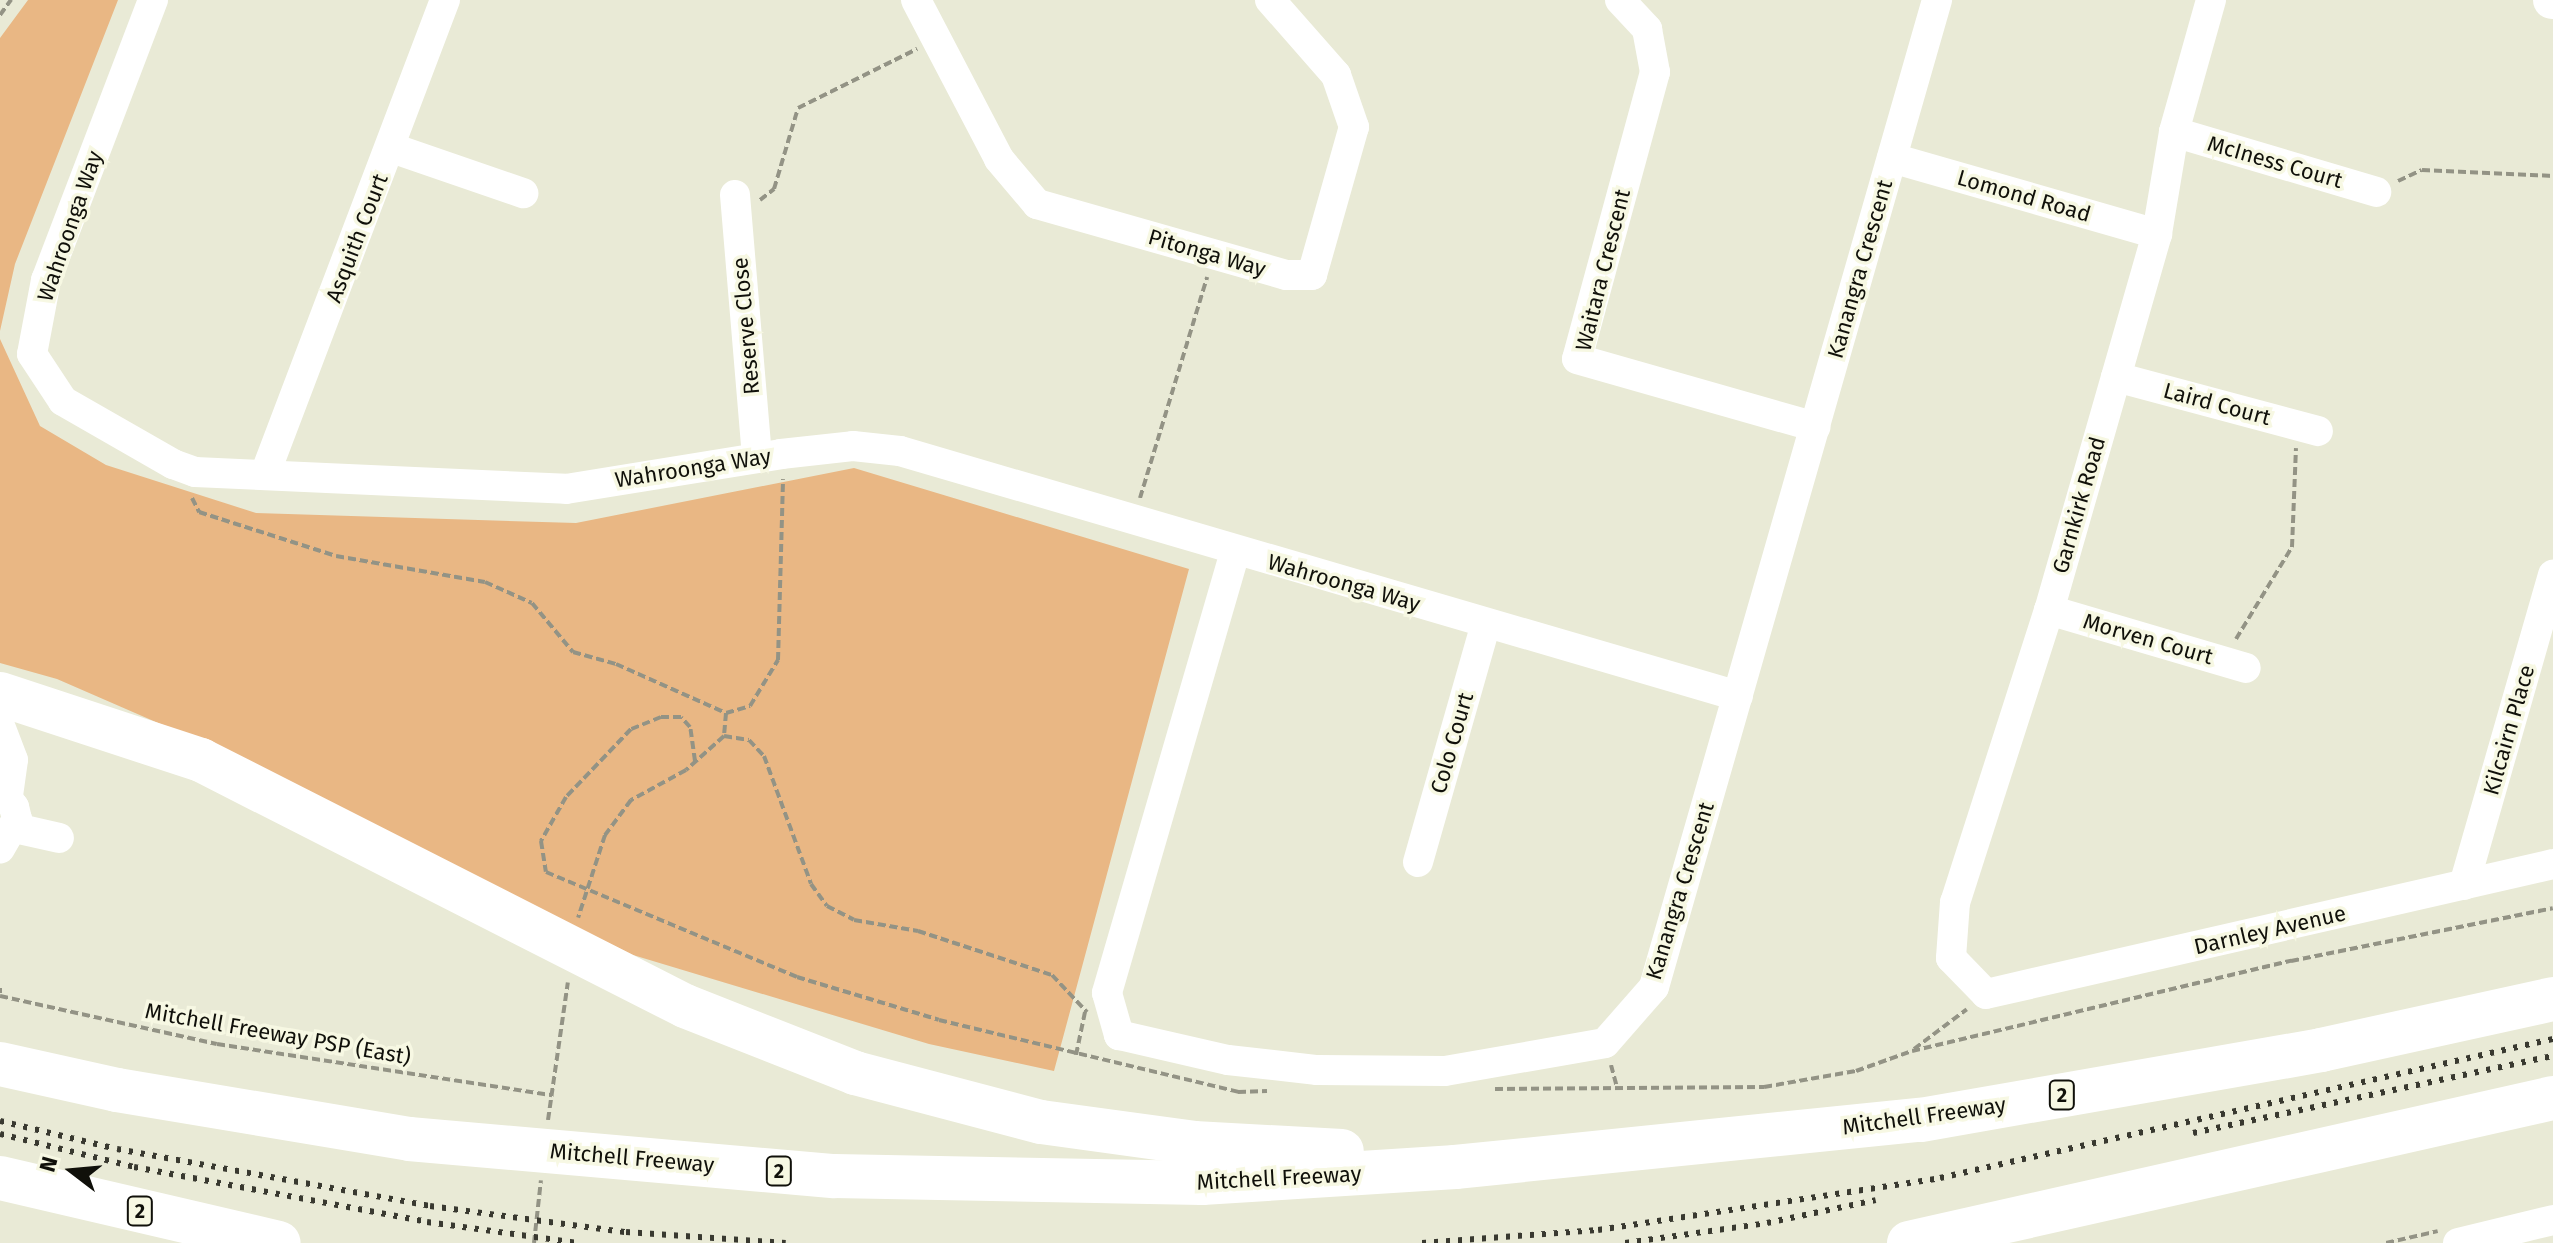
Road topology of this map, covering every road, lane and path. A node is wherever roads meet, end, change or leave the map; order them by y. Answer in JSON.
{"nodes":[{"id":1,"x":11,"y":0,"type":"edge"},
{"id":2,"x":153,"y":0,"type":"edge"},
{"id":3,"x":445,"y":0,"type":"edge"},
{"id":4,"x":916,"y":0,"type":"edge"},
{"id":5,"x":1270,"y":0,"type":"edge"},
{"id":6,"x":1620,"y":0,"type":"edge"},
{"id":7,"x":1937,"y":0,"type":"edge"},
{"id":8,"x":2211,"y":0,"type":"edge"},
{"id":9,"x":0,"y":15,"type":"edge"},
{"id":10,"x":937,"y":40,"type":"junction"},
{"id":11,"x":2174,"y":132,"type":"junction"},
{"id":12,"x":392,"y":148,"type":"junction"},
{"id":13,"x":1892,"y":158,"type":"junction"},
{"id":14,"x":2553,"y":176,"type":"edge"},
{"id":15,"x":2376,"y":192,"type":"joint"},
{"id":16,"x":523,"y":193,"type":"dead end"},
{"id":17,"x":736,"y":208,"type":"joint"},
{"id":18,"x":2157,"y":234,"type":"junction"},
{"id":19,"x":1214,"y":256,"type":"junction"},
{"id":20,"x":2116,"y":377,"type":"junction"},
{"id":21,"x":1815,"y":427,"type":"junction"},
{"id":22,"x":2307,"y":428,"type":"joint"},
{"id":23,"x":769,"y":455,"type":"junction"},
{"id":24,"x":195,"y":472,"type":"junction"},
{"id":25,"x":265,"y":474,"type":"junction"},
{"id":26,"x":1133,"y":522,"type":"junction"},
{"id":27,"x":1235,"y":552,"type":"junction"},
{"id":28,"x":2553,"y":574,"type":"edge"},
{"id":29,"x":2049,"y":610,"type":"junction"},
{"id":30,"x":1486,"y":624,"type":"junction"},
{"id":31,"x":2235,"y":664,"type":"joint"},
{"id":32,"x":0,"y":694,"type":"edge"},
{"id":33,"x":1738,"y":696,"type":"junction"},
{"id":34,"x":726,"y":713,"type":"junction"},
{"id":35,"x":0,"y":726,"type":"edge"},
{"id":36,"x":724,"y":736,"type":"junction"},
{"id":37,"x":695,"y":761,"type":"junction"},
{"id":38,"x":4,"y":792,"type":"edge"},
{"id":39,"x":631,"y":800,"type":"dead end"},
{"id":40,"x":7,"y":838,"type":"edge"},
{"id":41,"x":59,"y":838,"type":"dead end"},
{"id":42,"x":1418,"y":862,"type":"dead end"},
{"id":43,"x":2553,"y":864,"type":"edge"},
{"id":44,"x":546,"y":872,"type":"dead end"},
{"id":45,"x":2464,"y":885,"type":"junction"},
{"id":46,"x":2553,"y":908,"type":"edge"},
{"id":47,"x":0,"y":992,"type":"edge"},
{"id":48,"x":1986,"y":994,"type":"junction"},
{"id":49,"x":2553,"y":999,"type":"edge"},
{"id":50,"x":1099,"y":1014,"type":"junction"},
{"id":51,"x":1076,"y":1055,"type":"dead end"},
{"id":52,"x":0,"y":1064,"type":"edge"},
{"id":53,"x":552,"y":1095,"type":"dead end"},
{"id":54,"x":2553,"y":1098,"type":"edge"},
{"id":55,"x":1565,"y":1153,"type":"junction"},
{"id":56,"x":0,"y":1178,"type":"edge"},
{"id":57,"x":2553,"y":1220,"type":"edge"},
{"id":58,"x":279,"y":1243,"type":"edge"},
{"id":59,"x":1909,"y":1243,"type":"edge"},
{"id":60,"x":2458,"y":1243,"type":"edge"}],
"edges":[{"from":1,"to":9,"type":"path"},
{"from":2,"to":24,"type":"street","name":"Wahroonga Way"},
{"from":3,"to":12,"type":"street","name":"Asquith Court"},
{"from":4,"to":10,"type":"street","name":"Pitonga Way"},
{"from":5,"to":19,"type":"street","name":"Pitonga Way"},
{"from":6,"to":21,"type":"street","name":"Waitara Crescent"},
{"from":7,"to":13,"type":"street","name":"Kanangra Crescent"},
{"from":8,"to":11,"type":"street","name":"Garnkirk Road"},
{"from":10,"to":17,"type":"path"},
{"from":10,"to":19,"type":"street","name":"Pitonga Way"},
{"from":11,"to":15,"type":"street","name":"McIness Court"},
{"from":11,"to":18,"type":"street","name":"Garnkirk Road"},
{"from":12,"to":16,"type":"street"},
{"from":12,"to":25,"type":"street","name":"Asquith Court"},
{"from":13,"to":18,"type":"street","name":"Lomond Road"},
{"from":13,"to":21,"type":"street","name":"Kanangra Crescent"},
{"from":14,"to":15,"type":"path"},
{"from":17,"to":23,"type":"street","name":"Reserve Close"},
{"from":18,"to":20,"type":"street","name":"Garnkirk Road"},
{"from":19,"to":26,"type":"path"},
{"from":20,"to":22,"type":"street","name":"Laird Court"},
{"from":20,"to":29,"type":"street","name":"Garnkirk Road"},
{"from":21,"to":33,"type":"street","name":"Kanangra Crescent"},
{"from":22,"to":31,"type":"path"},
{"from":23,"to":25,"type":"street","name":"Wahroonga Way"},
{"from":23,"to":26,"type":"street","name":"Wahroonga Way"},
{"from":23,"to":34,"type":"path"},
{"from":24,"to":25,"type":"street","name":"Wahroonga Way"},
{"from":24,"to":34,"type":"path"},
{"from":26,"to":27,"type":"street","name":"Wahroonga Way"},
{"from":27,"to":30,"type":"street","name":"Wahroonga Way"},
{"from":27,"to":50,"type":"street"},
{"from":28,"to":45,"type":"street","name":"Kilcairn Place"},
{"from":29,"to":31,"type":"street","name":"Morven Court"},
{"from":29,"to":48,"type":"street","name":"Garnkirk Road"},
{"from":30,"to":33,"type":"street","name":"Wahroonga Way"},
{"from":30,"to":42,"type":"street","name":"Colo Court"},
{"from":32,"to":55,"type":"highway"},
{"from":33,"to":50,"type":"street","name":"Kanangra Crescent"},
{"from":34,"to":36,"type":"path"},
{"from":35,"to":38,"type":"street"},
{"from":36,"to":37,"type":"path"},
{"from":36,"to":50,"type":"path"},
{"from":37,"to":39,"type":"path"},
{"from":37,"to":44,"type":"path"},
{"from":38,"to":40,"type":"street"},
{"from":40,"to":41,"type":"street"},
{"from":43,"to":45,"type":"street","name":"Darnley Avenue"},
{"from":45,"to":48,"type":"street","name":"Darnley Avenue"},
{"from":46,"to":48,"type":"path"},
{"from":47,"to":53,"type":"path","name":"Mitchell Freeway PSP (East)"},
{"from":49,"to":55,"type":"highway","name":"Mitchell Freeway","number":"2"},
{"from":50,"to":51,"type":"path"},
{"from":52,"to":55,"type":"highway","name":"Mitchell Freeway","number":"2"},
{"from":54,"to":59,"type":"highway"},
{"from":56,"to":58,"type":"highway","number":"2"},
{"from":57,"to":60,"type":"street"}]}
